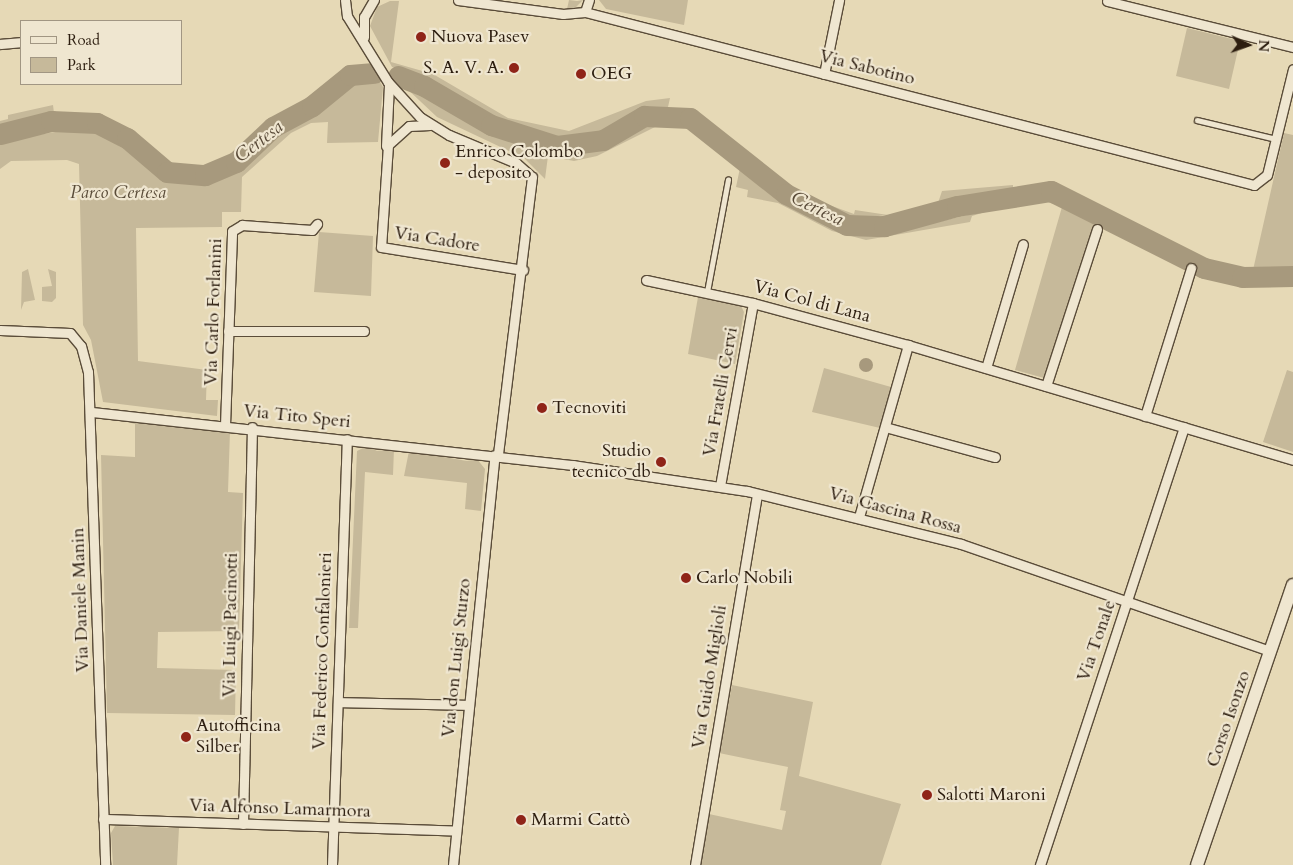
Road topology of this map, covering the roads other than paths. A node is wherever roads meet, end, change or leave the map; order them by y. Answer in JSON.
{"nodes":[{"id":1,"x":345,"y":0,"type":"edge"},
{"id":2,"x":374,"y":0,"type":"edge"},
{"id":3,"x":458,"y":0,"type":"edge"},
{"id":4,"x":589,"y":0,"type":"edge"},
{"id":5,"x":839,"y":0,"type":"edge"},
{"id":6,"x":1108,"y":1,"type":"dead end"},
{"id":7,"x":585,"y":12,"type":"junction"},
{"id":8,"x":20,"y":42,"type":"edge"},
{"id":9,"x":0,"y":44,"type":"edge"},
{"id":10,"x":366,"y":44,"type":"junction"},
{"id":11,"x":1293,"y":47,"type":"edge"},
{"id":12,"x":1293,"y":69,"type":"edge"},
{"id":13,"x":824,"y":74,"type":"junction"},
{"id":14,"x":391,"y":87,"type":"junction"},
{"id":15,"x":1197,"y":120,"type":"dead end"},
{"id":16,"x":432,"y":126,"type":"junction"},
{"id":17,"x":1276,"y":139,"type":"junction"},
{"id":18,"x":386,"y":154,"type":"junction"},
{"id":19,"x":728,"y":180,"type":"dead end"},
{"id":20,"x":317,"y":224,"type":"dead end"},
{"id":21,"x":1097,"y":229,"type":"dead end"},
{"id":22,"x":1023,"y":244,"type":"dead end"},
{"id":23,"x":1191,"y":268,"type":"dead end"},
{"id":24,"x":523,"y":270,"type":"junction"},
{"id":25,"x":646,"y":280,"type":"dead end"},
{"id":26,"x":707,"y":292,"type":"junction"},
{"id":27,"x":753,"y":303,"type":"junction"},
{"id":28,"x":0,"y":330,"type":"edge"},
{"id":29,"x":228,"y":331,"type":"junction"},
{"id":30,"x":364,"y":331,"type":"dead end"},
{"id":31,"x":908,"y":346,"type":"junction"},
{"id":32,"x":986,"y":368,"type":"junction"},
{"id":33,"x":1046,"y":386,"type":"junction"},
{"id":34,"x":92,"y":412,"type":"junction"},
{"id":35,"x":1145,"y":416,"type":"junction"},
{"id":36,"x":225,"y":425,"type":"junction"},
{"id":37,"x":252,"y":427,"type":"junction"},
{"id":38,"x":885,"y":427,"type":"junction"},
{"id":39,"x":1184,"y":427,"type":"junction"},
{"id":40,"x":347,"y":439,"type":"junction"},
{"id":41,"x":497,"y":455,"type":"junction"},
{"id":42,"x":995,"y":457,"type":"dead end"},
{"id":43,"x":1293,"y":460,"type":"edge"},
{"id":44,"x":720,"y":486,"type":"junction"},
{"id":45,"x":758,"y":494,"type":"junction"},
{"id":46,"x":859,"y":517,"type":"junction"},
{"id":47,"x":1293,"y":585,"type":"edge"},
{"id":48,"x":1128,"y":602,"type":"junction"},
{"id":49,"x":1270,"y":651,"type":"junction"},
{"id":50,"x":338,"y":702,"type":"junction"},
{"id":51,"x":468,"y":706,"type":"junction"},
{"id":52,"x":103,"y":819,"type":"junction"},
{"id":53,"x":243,"y":824,"type":"junction"},
{"id":54,"x":334,"y":827,"type":"junction"},
{"id":55,"x":456,"y":831,"type":"junction"},
{"id":56,"x":105,"y":865,"type":"edge"},
{"id":57,"x":332,"y":865,"type":"edge"},
{"id":58,"x":453,"y":865,"type":"edge"},
{"id":59,"x":695,"y":865,"type":"edge"},
{"id":60,"x":1040,"y":865,"type":"edge"},
{"id":61,"x":1197,"y":865,"type":"edge"}],
"edges":[{"from":1,"to":10,"type":"street","name":"Via Cadore"},
{"from":2,"to":10,"type":"street","name":"Via Cadore"},
{"from":3,"to":7,"type":"street","name":"Via Sabotino"},
{"from":4,"to":7,"type":"street"},
{"from":5,"to":13,"type":"street"},
{"from":6,"to":11,"type":"street"},
{"from":7,"to":13,"type":"street","name":"Via Sabotino"},
{"from":8,"to":9,"type":"street"},
{"from":10,"to":14,"type":"street","name":"Via Cadore"},
{"from":12,"to":17,"type":"street"},
{"from":13,"to":17,"type":"street","name":"Via Sabotino"},
{"from":14,"to":16,"type":"street","name":"Via Cadore"},
{"from":14,"to":18,"type":"street"},
{"from":15,"to":17,"type":"lane"},
{"from":16,"to":18,"type":"street","name":"Via Cadore"},
{"from":16,"to":24,"type":"street","name":"Via Cadore"},
{"from":18,"to":24,"type":"street","name":"Via Cadore"},
{"from":19,"to":26,"type":"lane"},
{"from":20,"to":29,"type":"street","name":"Via Carlo Forlanini"},
{"from":21,"to":33,"type":"street"},
{"from":22,"to":32,"type":"street"},
{"from":23,"to":35,"type":"street"},
{"from":24,"to":41,"type":"street","name":"Via Cadore"},
{"from":25,"to":26,"type":"street","name":"Via Col di Lana"},
{"from":26,"to":27,"type":"street","name":"Via Col di Lana"},
{"from":27,"to":31,"type":"street","name":"Via Col di Lana"},
{"from":27,"to":44,"type":"street","name":"Via Fratelli Cervi"},
{"from":28,"to":34,"type":"street","name":"Via Daniele Manin"},
{"from":29,"to":30,"type":"street"},
{"from":29,"to":36,"type":"street","name":"Via Carlo Forlanini"},
{"from":31,"to":32,"type":"street","name":"Via Col di Lana"},
{"from":31,"to":38,"type":"street"},
{"from":32,"to":33,"type":"street","name":"Via Col di Lana"},
{"from":33,"to":35,"type":"street","name":"Via Col di Lana"},
{"from":34,"to":36,"type":"street","name":"Via Tito Speri"},
{"from":34,"to":52,"type":"street","name":"Via Daniele Manin"},
{"from":35,"to":39,"type":"street","name":"Via Col di Lana"},
{"from":36,"to":37,"type":"street","name":"Via Tito Speri"},
{"from":37,"to":40,"type":"street","name":"Via Tito Speri"},
{"from":37,"to":53,"type":"street","name":"Via Luigi Pacinotti"},
{"from":38,"to":42,"type":"street"},
{"from":38,"to":46,"type":"street"},
{"from":39,"to":43,"type":"street","name":"Via Col di Lana"},
{"from":39,"to":48,"type":"street","name":"Via Tonale"},
{"from":40,"to":41,"type":"street","name":"Via Tito Speri"},
{"from":40,"to":50,"type":"street","name":"Via Federico Confalonieri"},
{"from":41,"to":44,"type":"street","name":"Via Cascina Rossa"},
{"from":41,"to":51,"type":"street","name":"Via don Luigi Sturzo"},
{"from":44,"to":45,"type":"street","name":"Via Cascina Rossa"},
{"from":45,"to":46,"type":"street","name":"Via Cascina Rossa"},
{"from":45,"to":59,"type":"street","name":"Via Guido Miglioli"},
{"from":46,"to":48,"type":"street","name":"Via Cascina Rossa"},
{"from":47,"to":49,"type":"street","name":"Corso Isonzo"},
{"from":48,"to":49,"type":"street","name":"Via Cascina Rossa"},
{"from":48,"to":60,"type":"street","name":"Via Tonale"},
{"from":49,"to":61,"type":"street","name":"Corso Isonzo"},
{"from":50,"to":51,"type":"street"},
{"from":50,"to":54,"type":"street","name":"Via Federico Confalonieri"},
{"from":51,"to":55,"type":"street","name":"Via don Luigi Sturzo"},
{"from":52,"to":53,"type":"street","name":"Via Alfonso Lamarmora"},
{"from":52,"to":56,"type":"street","name":"Via Daniele Manin"},
{"from":53,"to":54,"type":"street","name":"Via Alfonso Lamarmora"},
{"from":54,"to":55,"type":"street","name":"Via Alfonso Lamarmora"},
{"from":54,"to":57,"type":"street","name":"Via Federico Confalonieri"},
{"from":55,"to":58,"type":"street","name":"Via don Luigi Sturzo"}]}
